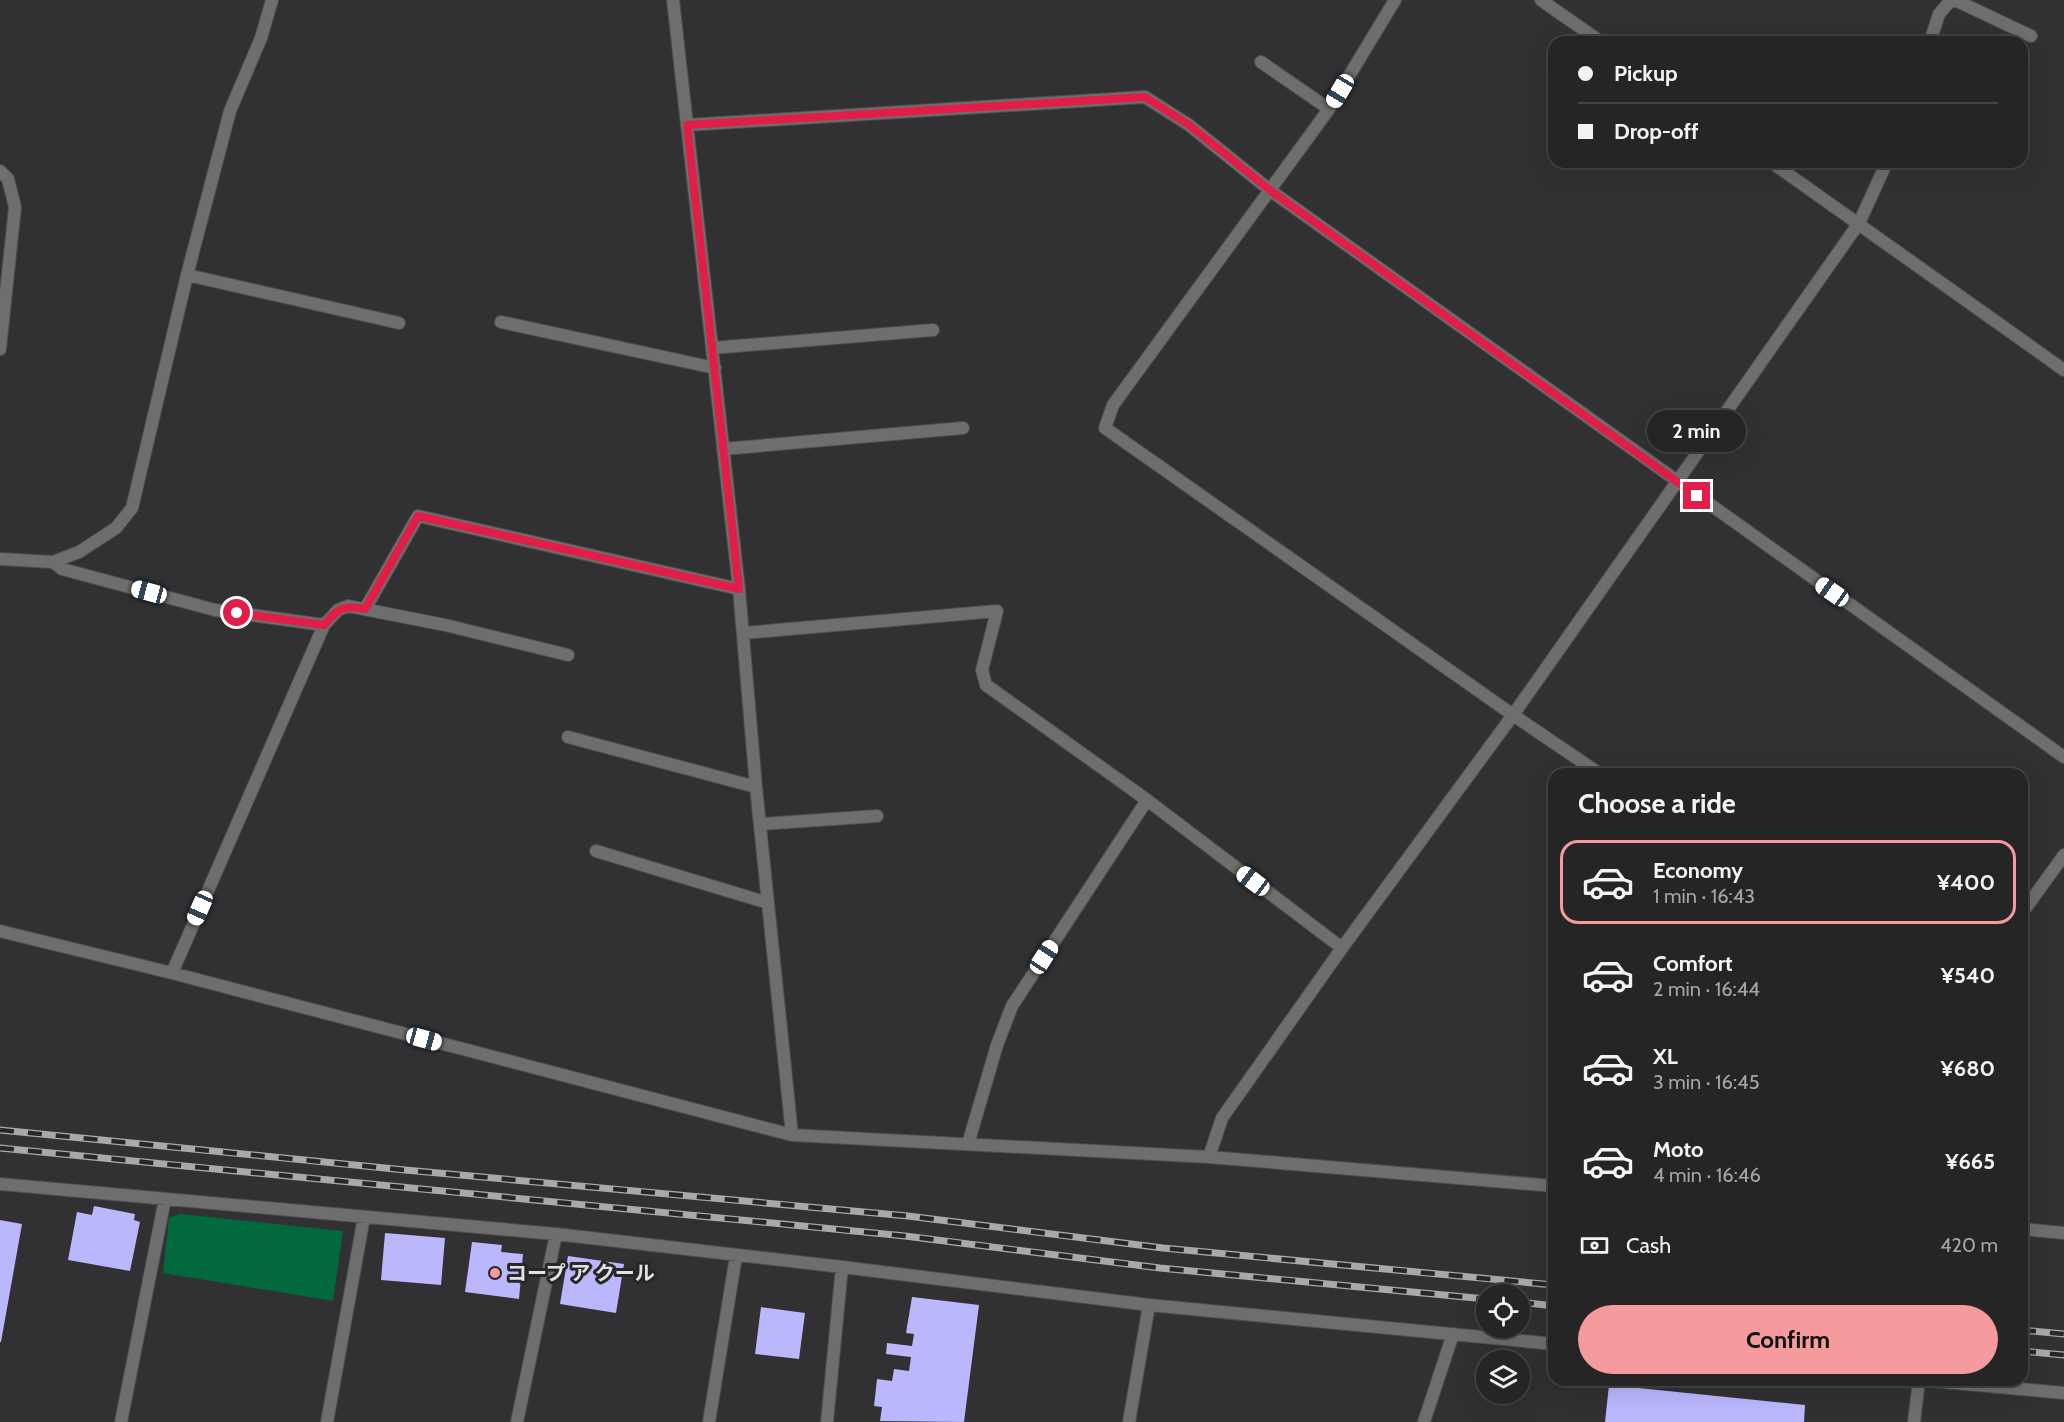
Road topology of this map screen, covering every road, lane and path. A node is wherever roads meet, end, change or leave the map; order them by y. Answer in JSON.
{"nodes":[{"id":1,"x":272,"y":0,"type":"edge"},
{"id":2,"x":673,"y":0,"type":"edge"},
{"id":3,"x":1395,"y":0,"type":"edge"},
{"id":4,"x":1541,"y":0,"type":"edge"},
{"id":5,"x":1953,"y":0,"type":"edge"},
{"id":6,"x":1592,"y":36,"type":"edge"},
{"id":7,"x":1932,"y":36,"type":"edge"},
{"id":8,"x":2031,"y":36,"type":"dead end"},
{"id":9,"x":1261,"y":62,"type":"dead end"},
{"id":10,"x":1329,"y":109,"type":"junction"},
{"id":11,"x":687,"y":125,"type":"junction"},
{"id":12,"x":1780,"y":168,"type":"edge"},
{"id":13,"x":1884,"y":168,"type":"edge"},
{"id":14,"x":0,"y":171,"type":"edge"},
{"id":15,"x":1271,"y":191,"type":"junction"},
{"id":16,"x":1859,"y":223,"type":"junction"},
{"id":17,"x":188,"y":275,"type":"junction"},
{"id":18,"x":501,"y":321,"type":"dead end"},
{"id":19,"x":399,"y":323,"type":"dead end"},
{"id":20,"x":933,"y":330,"type":"dead end"},
{"id":21,"x":712,"y":348,"type":"junction"},
{"id":22,"x":0,"y":349,"type":"edge"},
{"id":23,"x":715,"y":368,"type":"junction"},
{"id":24,"x":2064,"y":370,"type":"edge"},
{"id":25,"x":963,"y":428,"type":"dead end"},
{"id":26,"x":723,"y":449,"type":"junction"},
{"id":27,"x":1678,"y":482,"type":"junction"},
{"id":28,"x":0,"y":559,"type":"edge"},
{"id":29,"x":53,"y":562,"type":"junction"},
{"id":30,"x":739,"y":589,"type":"junction"},
{"id":31,"x":365,"y":609,"type":"junction"},
{"id":32,"x":324,"y":625,"type":"junction"},
{"id":33,"x":743,"y":633,"type":"junction"},
{"id":34,"x":568,"y":655,"type":"dead end"},
{"id":35,"x":1513,"y":715,"type":"junction"},
{"id":36,"x":568,"y":737,"type":"dead end"},
{"id":37,"x":2064,"y":757,"type":"edge"},
{"id":38,"x":1591,"y":768,"type":"edge"},
{"id":39,"x":756,"y":787,"type":"junction"},
{"id":40,"x":1147,"y":800,"type":"junction"},
{"id":41,"x":877,"y":816,"type":"dead end"},
{"id":42,"x":761,"y":824,"type":"junction"},
{"id":43,"x":596,"y":851,"type":"dead end"},
{"id":44,"x":2064,"y":855,"type":"edge"},
{"id":45,"x":768,"y":903,"type":"junction"},
{"id":46,"x":2028,"y":905,"type":"edge"},
{"id":47,"x":0,"y":932,"type":"edge"},
{"id":48,"x":1342,"y":948,"type":"junction"},
{"id":49,"x":172,"y":973,"type":"junction"},
{"id":50,"x":792,"y":1135,"type":"junction"},
{"id":51,"x":968,"y":1144,"type":"junction"},
{"id":52,"x":1209,"y":1157,"type":"junction"},
{"id":53,"x":0,"y":1184,"type":"edge"},
{"id":54,"x":1548,"y":1185,"type":"edge"},
{"id":55,"x":165,"y":1199,"type":"junction"},
{"id":56,"x":364,"y":1217,"type":"junction"},
{"id":57,"x":2028,"y":1230,"type":"edge"},
{"id":58,"x":2064,"y":1233,"type":"edge"},
{"id":59,"x":556,"y":1234,"type":"junction"},
{"id":60,"x":736,"y":1256,"type":"junction"},
{"id":61,"x":842,"y":1268,"type":"junction"},
{"id":62,"x":1149,"y":1305,"type":"junction"},
{"id":63,"x":1453,"y":1334,"type":"junction"},
{"id":64,"x":1548,"y":1343,"type":"edge"},
{"id":65,"x":1919,"y":1386,"type":"edge"},
{"id":66,"x":1986,"y":1386,"type":"edge"},
{"id":67,"x":2064,"y":1393,"type":"edge"},
{"id":68,"x":121,"y":1422,"type":"edge"},
{"id":69,"x":327,"y":1422,"type":"edge"},
{"id":70,"x":518,"y":1422,"type":"edge"},
{"id":71,"x":710,"y":1422,"type":"edge"},
{"id":72,"x":827,"y":1422,"type":"edge"},
{"id":73,"x":1129,"y":1422,"type":"edge"},
{"id":74,"x":1424,"y":1422,"type":"edge"},
{"id":75,"x":1914,"y":1422,"type":"edge"}],
"edges":[{"from":1,"to":17,"type":"street"},
{"from":2,"to":11,"type":"street"},
{"from":3,"to":10,"type":"street"},
{"from":4,"to":6,"type":"street"},
{"from":5,"to":7,"type":"street"},
{"from":5,"to":8,"type":"street"},
{"from":9,"to":10,"type":"street"},
{"from":10,"to":15,"type":"street"},
{"from":11,"to":15,"type":"street"},
{"from":11,"to":21,"type":"street"},
{"from":12,"to":16,"type":"street"},
{"from":13,"to":16,"type":"street"},
{"from":14,"to":22,"type":"street"},
{"from":15,"to":27,"type":"street"},
{"from":15,"to":35,"type":"street"},
{"from":16,"to":24,"type":"street"},
{"from":16,"to":27,"type":"street"},
{"from":17,"to":19,"type":"street"},
{"from":17,"to":29,"type":"street"},
{"from":18,"to":23,"type":"street"},
{"from":20,"to":21,"type":"street"},
{"from":21,"to":23,"type":"street"},
{"from":23,"to":26,"type":"street"},
{"from":25,"to":26,"type":"street"},
{"from":26,"to":30,"type":"street"},
{"from":27,"to":35,"type":"street"},
{"from":27,"to":37,"type":"street"},
{"from":28,"to":29,"type":"street"},
{"from":29,"to":32,"type":"street"},
{"from":30,"to":31,"type":"street"},
{"from":30,"to":33,"type":"street"},
{"from":31,"to":32,"type":"street"},
{"from":31,"to":34,"type":"street"},
{"from":32,"to":49,"type":"street"},
{"from":33,"to":39,"type":"street"},
{"from":33,"to":40,"type":"street"},
{"from":35,"to":38,"type":"street"},
{"from":35,"to":48,"type":"street"},
{"from":36,"to":39,"type":"street"},
{"from":39,"to":42,"type":"street"},
{"from":40,"to":48,"type":"street"},
{"from":40,"to":51,"type":"street"},
{"from":41,"to":42,"type":"street"},
{"from":42,"to":45,"type":"street"},
{"from":43,"to":45,"type":"street"},
{"from":44,"to":46,"type":"street"},
{"from":45,"to":50,"type":"street"},
{"from":47,"to":49,"type":"street"},
{"from":48,"to":52,"type":"street"},
{"from":49,"to":50,"type":"street"},
{"from":50,"to":51,"type":"street"},
{"from":51,"to":52,"type":"street"},
{"from":52,"to":54,"type":"street"},
{"from":53,"to":55,"type":"street"},
{"from":55,"to":56,"type":"street"},
{"from":55,"to":68,"type":"street"},
{"from":56,"to":59,"type":"street"},
{"from":56,"to":69,"type":"street"},
{"from":57,"to":58,"type":"street"},
{"from":59,"to":60,"type":"street"},
{"from":59,"to":70,"type":"street"},
{"from":60,"to":61,"type":"street"},
{"from":60,"to":71,"type":"street"},
{"from":61,"to":62,"type":"street"},
{"from":61,"to":72,"type":"street"},
{"from":62,"to":63,"type":"street"},
{"from":62,"to":73,"type":"street"},
{"from":63,"to":64,"type":"street"},
{"from":63,"to":74,"type":"street"},
{"from":65,"to":75,"type":"street"},
{"from":66,"to":67,"type":"street"}]}
